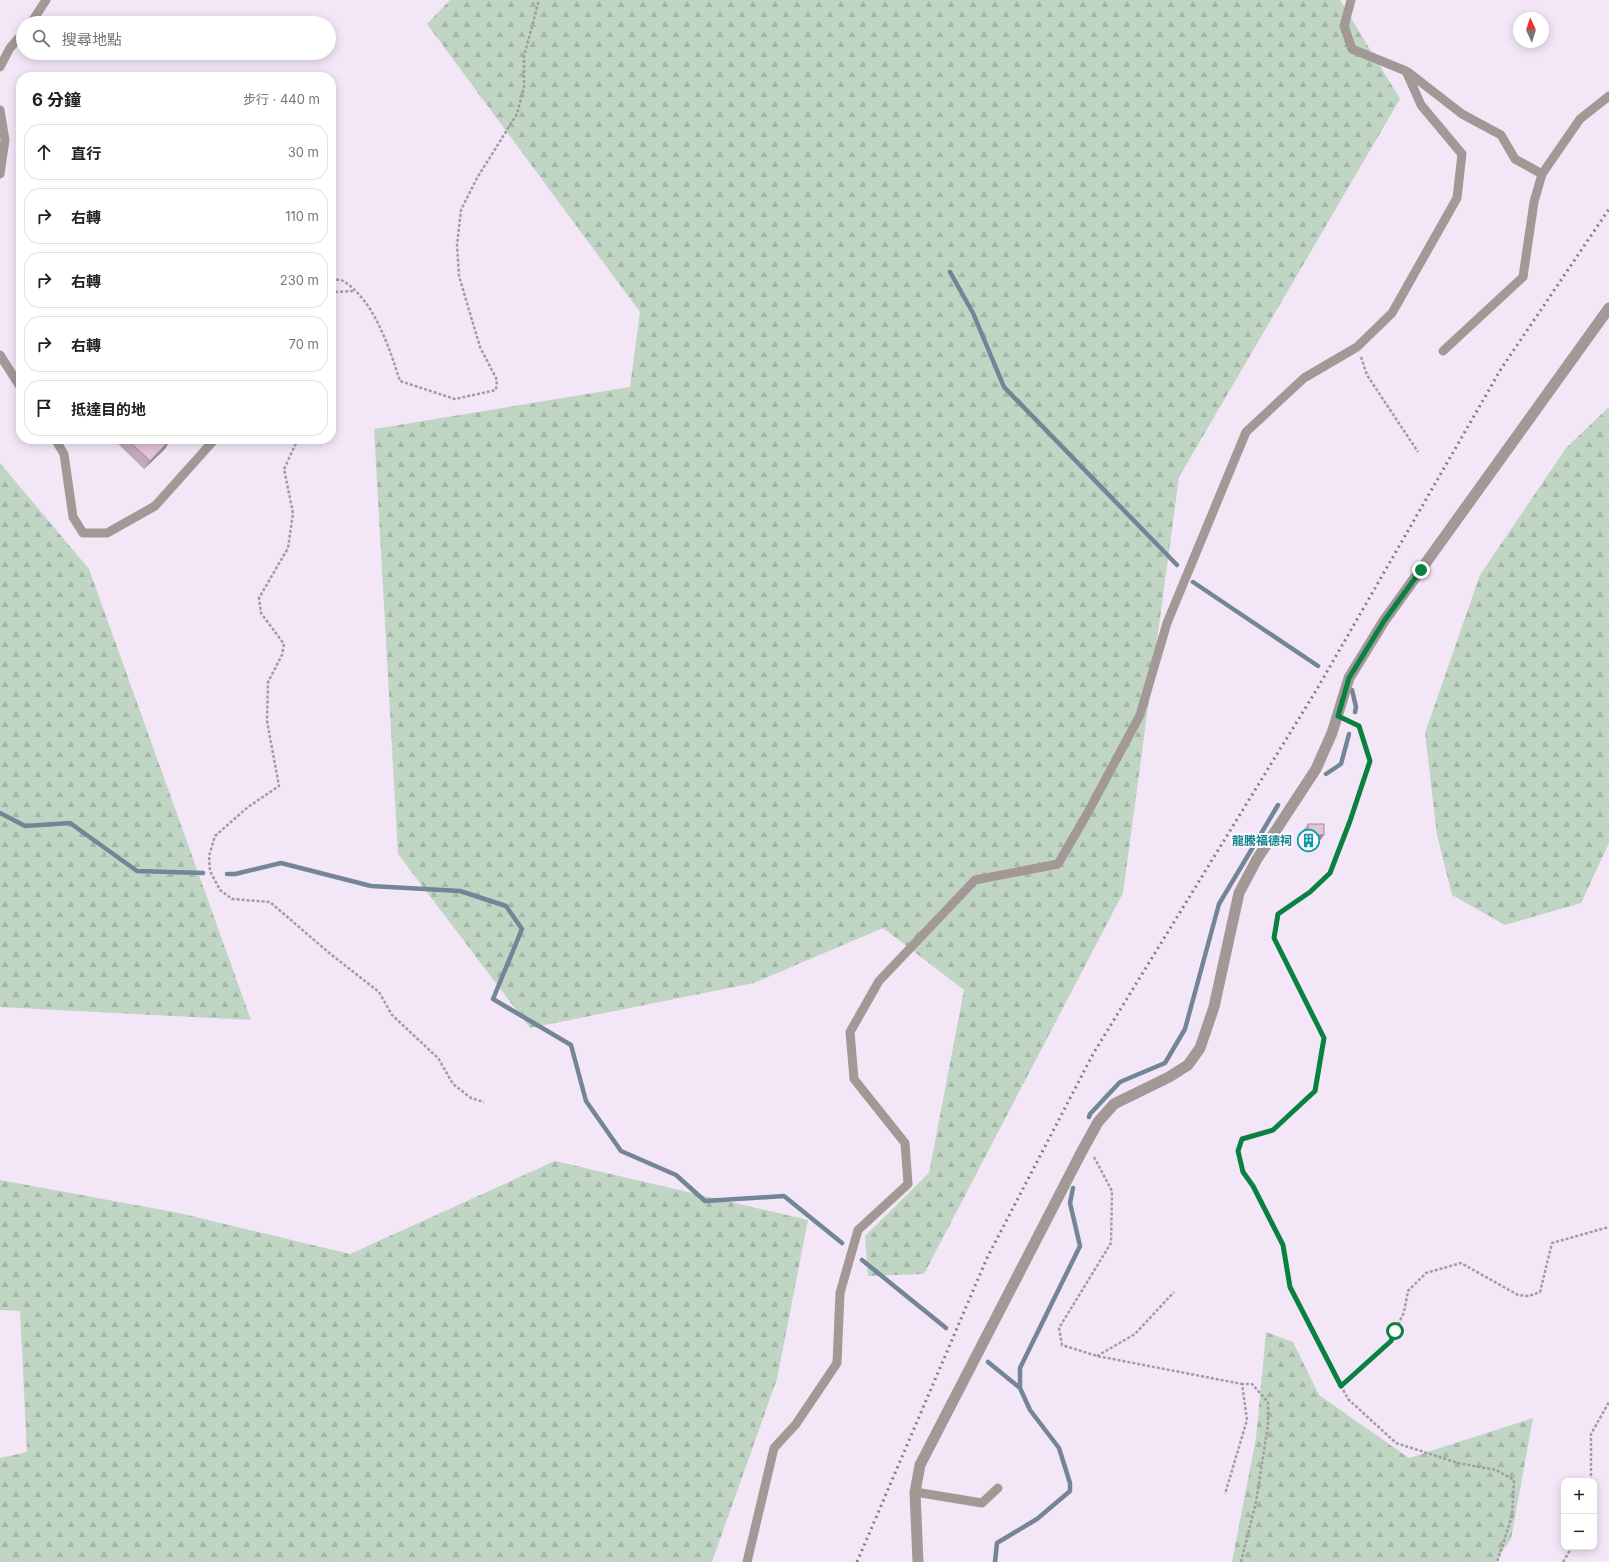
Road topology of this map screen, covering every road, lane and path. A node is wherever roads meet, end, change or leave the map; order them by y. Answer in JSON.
{"nodes":[{"id":1,"x":46,"y":0,"type":"edge"},
{"id":2,"x":539,"y":0,"type":"edge"},
{"id":3,"x":1351,"y":0,"type":"edge"},
{"id":4,"x":36,"y":16,"type":"edge"},
{"id":5,"x":16,"y":41,"type":"edge"},
{"id":6,"x":0,"y":67,"type":"edge"},
{"id":7,"x":1406,"y":71,"type":"junction"},
{"id":8,"x":1609,"y":96,"type":"edge"},
{"id":9,"x":0,"y":110,"type":"edge"},
{"id":10,"x":0,"y":174,"type":"edge"},
{"id":11,"x":1542,"y":174,"type":"junction"},
{"id":12,"x":336,"y":280,"type":"edge"},
{"id":13,"x":356,"y":291,"type":"junction"},
{"id":14,"x":336,"y":292,"type":"edge"},
{"id":15,"x":1609,"y":308,"type":"edge"},
{"id":16,"x":1357,"y":348,"type":"junction"},
{"id":17,"x":1443,"y":351,"type":"dead end"},
{"id":18,"x":0,"y":355,"type":"edge"},
{"id":19,"x":16,"y":380,"type":"edge"},
{"id":20,"x":57,"y":444,"type":"edge"},
{"id":21,"x":211,"y":444,"type":"edge"},
{"id":22,"x":296,"y":444,"type":"edge"},
{"id":23,"x":1418,"y":452,"type":"dead end"},
{"id":24,"x":1338,"y":716,"type":"junction"},
{"id":25,"x":484,"y":1102,"type":"dead end"},
{"id":26,"x":1086,"y":1143,"type":"junction"},
{"id":27,"x":1609,"y":1227,"type":"edge"},
{"id":28,"x":1174,"y":1292,"type":"dead end"},
{"id":29,"x":1098,"y":1356,"type":"junction"},
{"id":30,"x":1242,"y":1384,"type":"junction"},
{"id":31,"x":1341,"y":1386,"type":"junction"},
{"id":32,"x":1609,"y":1402,"type":"edge"},
{"id":33,"x":1591,"y":1478,"type":"edge"},
{"id":34,"x":998,"y":1488,"type":"dead end"},
{"id":35,"x":915,"y":1492,"type":"junction"},
{"id":36,"x":1225,"y":1494,"type":"dead end"},
{"id":37,"x":1570,"y":1550,"type":"edge"},
{"id":38,"x":747,"y":1562,"type":"edge"},
{"id":39,"x":918,"y":1562,"type":"edge"},
{"id":40,"x":1241,"y":1562,"type":"edge"},
{"id":41,"x":1497,"y":1562,"type":"edge"},
{"id":42,"x":1564,"y":1562,"type":"edge"}],
"edges":[{"from":1,"to":4,"type":"lane"},
{"from":2,"to":13,"type":"path"},
{"from":3,"to":7,"type":"lane"},
{"from":5,"to":6,"type":"lane"},
{"from":7,"to":11,"type":"lane"},
{"from":7,"to":16,"type":"lane"},
{"from":8,"to":11,"type":"lane"},
{"from":9,"to":10,"type":"lane"},
{"from":11,"to":17,"type":"lane"},
{"from":12,"to":13,"type":"path"},
{"from":13,"to":14,"type":"path"},
{"from":15,"to":24,"type":"street"},
{"from":16,"to":23,"type":"path"},
{"from":16,"to":38,"type":"lane"},
{"from":18,"to":19,"type":"lane"},
{"from":20,"to":21,"type":"lane"},
{"from":22,"to":25,"type":"path"},
{"from":24,"to":26,"type":"street"},
{"from":24,"to":31,"type":"path"},
{"from":26,"to":29,"type":"path"},
{"from":26,"to":35,"type":"street"},
{"from":27,"to":31,"type":"path"},
{"from":28,"to":29,"type":"path"},
{"from":29,"to":30,"type":"path"},
{"from":30,"to":36,"type":"path"},
{"from":30,"to":40,"type":"path"},
{"from":31,"to":41,"type":"path"},
{"from":32,"to":33,"type":"path"},
{"from":34,"to":35,"type":"lane"},
{"from":35,"to":39,"type":"street"},
{"from":37,"to":42,"type":"path"}]}
